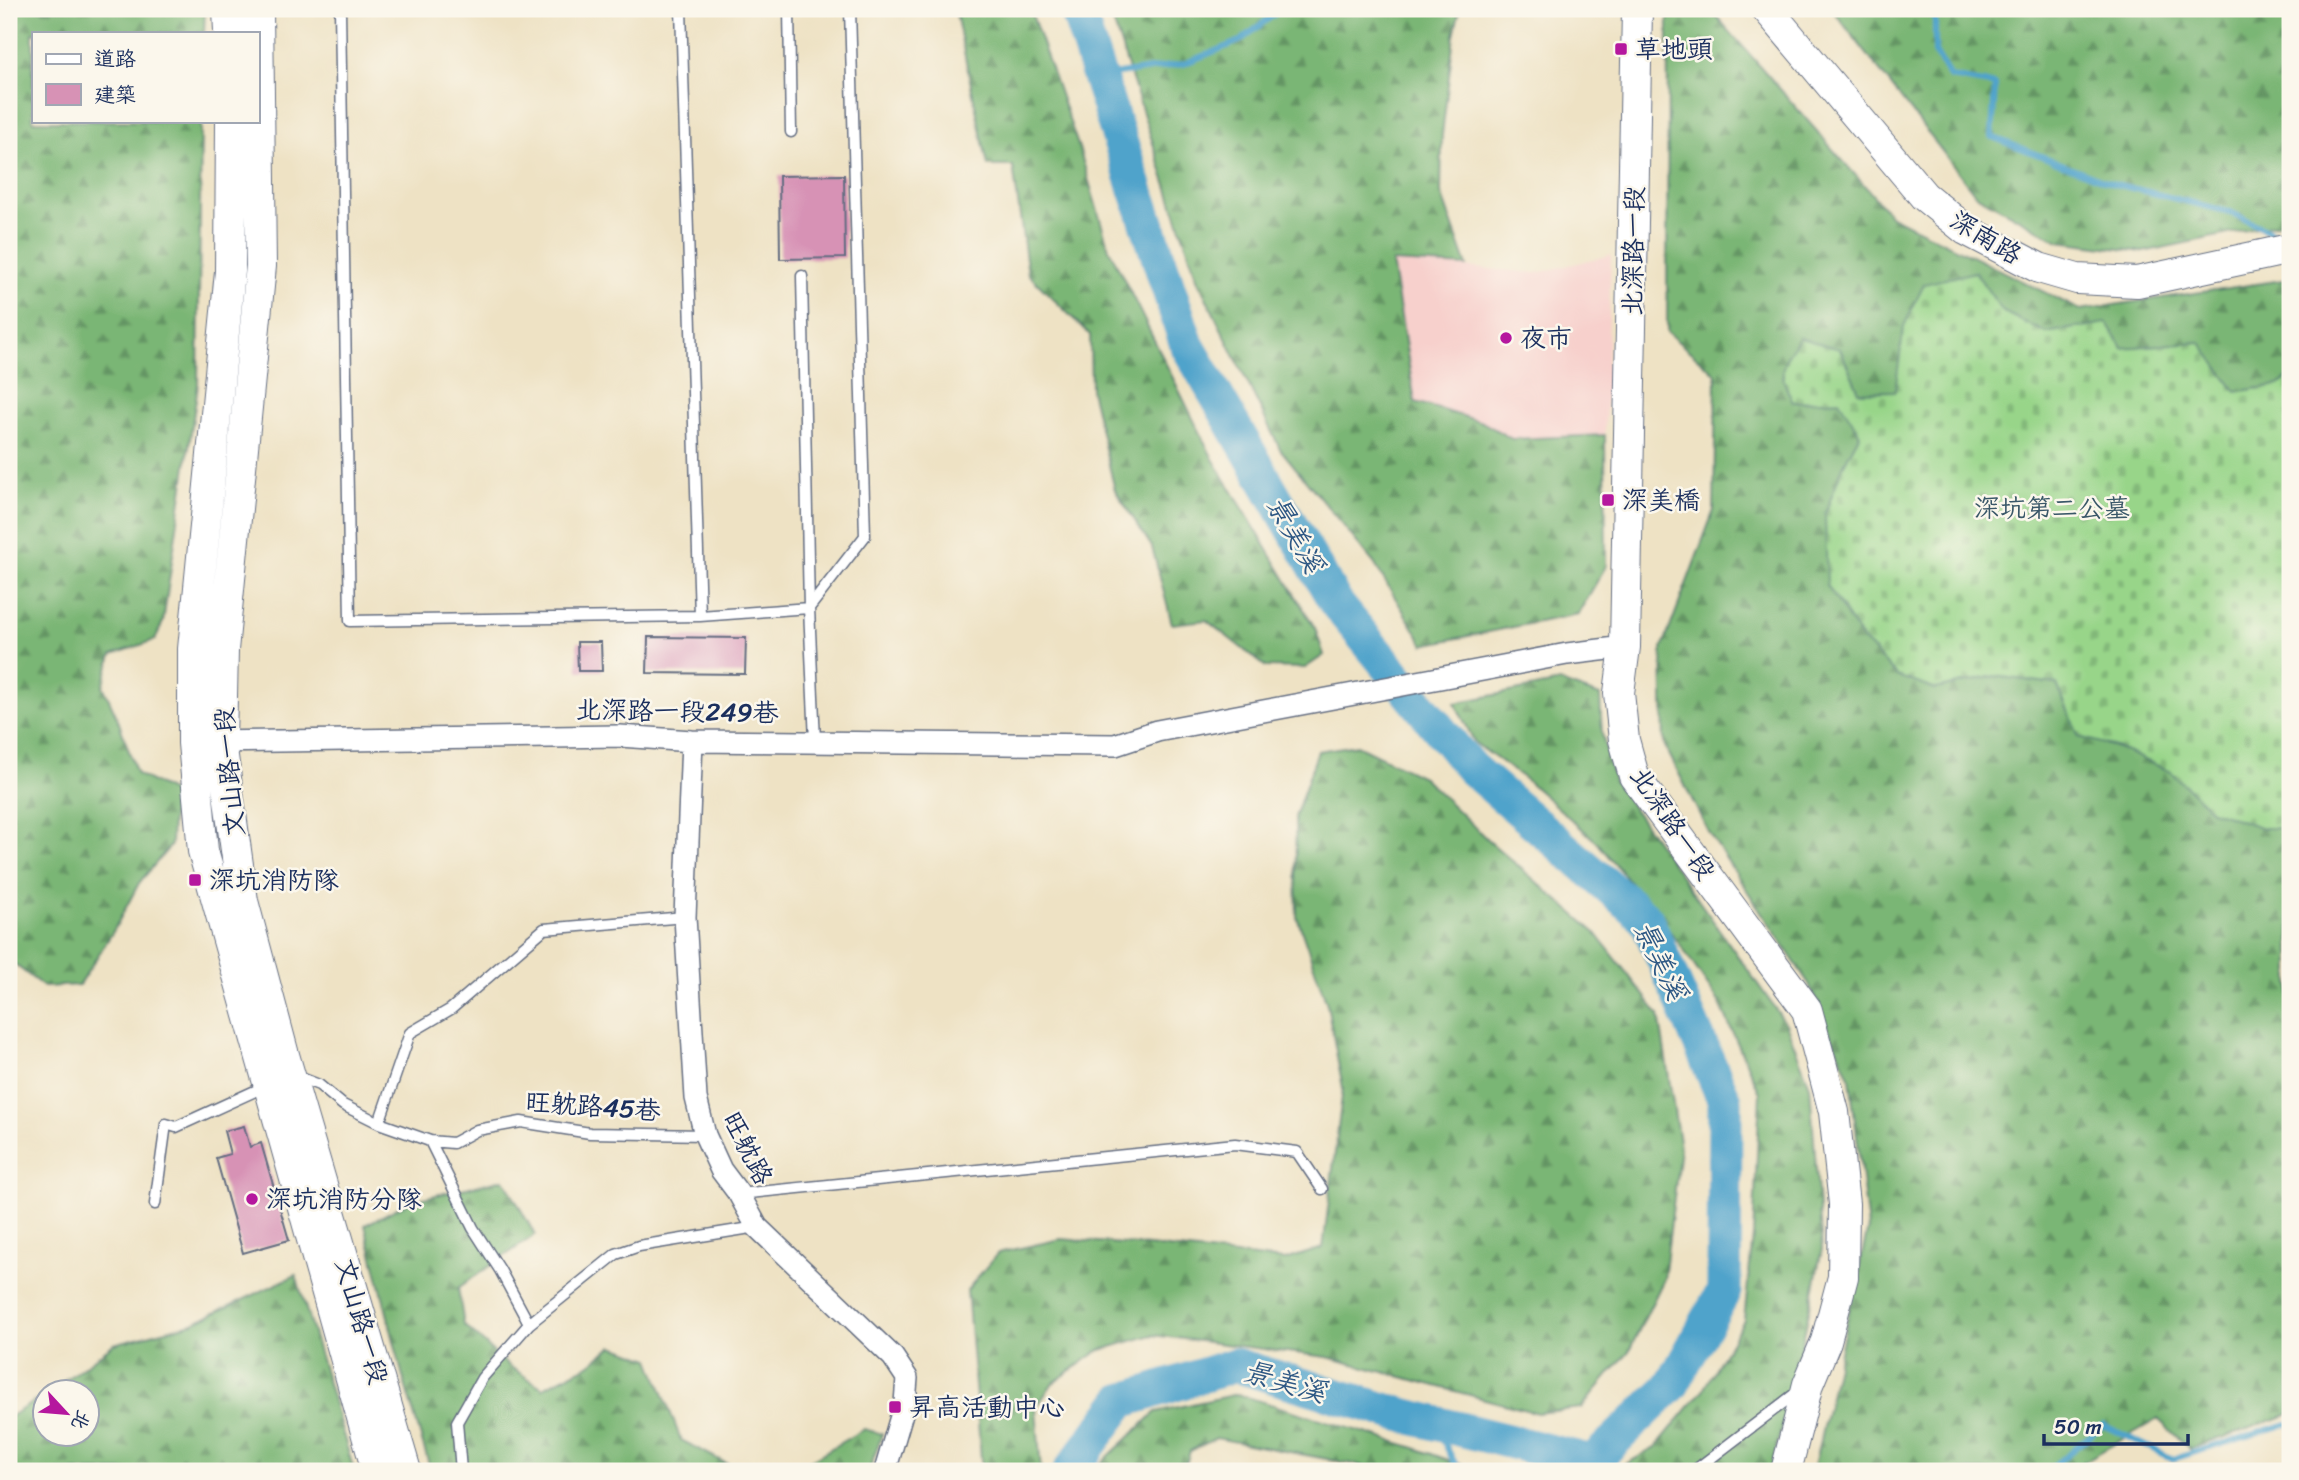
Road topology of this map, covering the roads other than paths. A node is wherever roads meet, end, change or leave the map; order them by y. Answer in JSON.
{"nodes":[{"id":1,"x":228,"y":9,"type":"edge"},
{"id":2,"x":258,"y":9,"type":"edge"},
{"id":3,"x":340,"y":9,"type":"edge"},
{"id":4,"x":681,"y":9,"type":"edge"},
{"id":5,"x":789,"y":9,"type":"edge"},
{"id":6,"x":850,"y":9,"type":"edge"},
{"id":7,"x":1637,"y":9,"type":"edge"},
{"id":8,"x":1767,"y":9,"type":"edge"},
{"id":9,"x":229,"y":32,"type":"edge"},
{"id":10,"x":258,"y":32,"type":"edge"},
{"id":11,"x":259,"y":95,"type":"edge"},
{"id":12,"x":231,"y":122,"type":"edge"},
{"id":13,"x":791,"y":132,"type":"dead end"},
{"id":14,"x":2285,"y":250,"type":"edge"},
{"id":15,"x":802,"y":275,"type":"dead end"},
{"id":16,"x":809,"y":608,"type":"junction"},
{"id":17,"x":700,"y":616,"type":"junction"},
{"id":18,"x":1625,"y":646,"type":"junction"},
{"id":19,"x":692,"y":741,"type":"junction"},
{"id":20,"x":815,"y":741,"type":"junction"},
{"id":21,"x":207,"y":743,"type":"junction"},
{"id":22,"x":685,"y":917,"type":"junction"},
{"id":23,"x":279,"y":1079,"type":"junction"},
{"id":24,"x":379,"y":1123,"type":"junction"},
{"id":25,"x":705,"y":1135,"type":"junction"},
{"id":26,"x":430,"y":1141,"type":"junction"},
{"id":27,"x":1322,"y":1189,"type":"dead end"},
{"id":28,"x":739,"y":1194,"type":"junction"},
{"id":29,"x":155,"y":1204,"type":"dead end"},
{"id":30,"x":757,"y":1227,"type":"junction"},
{"id":31,"x":529,"y":1324,"type":"junction"},
{"id":32,"x":1808,"y":1384,"type":"junction"},
{"id":33,"x":377,"y":1471,"type":"edge"},
{"id":34,"x":405,"y":1471,"type":"edge"},
{"id":35,"x":461,"y":1471,"type":"edge"},
{"id":36,"x":885,"y":1471,"type":"edge"},
{"id":37,"x":1694,"y":1471,"type":"edge"},
{"id":38,"x":1786,"y":1471,"type":"edge"}],
"edges":[{"from":1,"to":9,"type":"main road"},
{"from":2,"to":10,"type":"main road","name":"文山路一段"},
{"from":3,"to":17,"type":"lane"},
{"from":4,"to":17,"type":"lane"},
{"from":5,"to":13,"type":"lane"},
{"from":6,"to":16,"type":"lane"},
{"from":7,"to":18,"type":"main road","name":"北深路一段"},
{"from":8,"to":14,"type":"main road","name":"深南路"},
{"from":11,"to":21,"type":"main road","name":"文山路一段"},
{"from":12,"to":21,"type":"main road","name":"文山路一段"},
{"from":15,"to":16,"type":"lane"},
{"from":16,"to":17,"type":"lane"},
{"from":16,"to":20,"type":"lane"},
{"from":18,"to":20,"type":"street","name":"北深路一段249巷"},
{"from":18,"to":32,"type":"main road","name":"北深路一段"},
{"from":19,"to":20,"type":"street","name":"北深路一段249巷"},
{"from":19,"to":21,"type":"street","name":"北深路一段249巷"},
{"from":19,"to":22,"type":"street","name":"旺躭路"},
{"from":21,"to":23,"type":"main road","name":"文山路一段"},
{"from":22,"to":24,"type":"lane"},
{"from":22,"to":25,"type":"street","name":"旺躭路"},
{"from":23,"to":24,"type":"lane","name":"旺躭路45巷"},
{"from":23,"to":29,"type":"lane"},
{"from":23,"to":33,"type":"main road","name":"文山路一段"},
{"from":23,"to":34,"type":"main road","name":"文山路一段"},
{"from":24,"to":26,"type":"lane","name":"旺躭路45巷"},
{"from":25,"to":26,"type":"lane","name":"旺躭路45巷"},
{"from":25,"to":28,"type":"street","name":"旺躭路"},
{"from":26,"to":31,"type":"lane"},
{"from":27,"to":28,"type":"lane"},
{"from":28,"to":30,"type":"street","name":"旺躭路"},
{"from":30,"to":31,"type":"lane"},
{"from":30,"to":36,"type":"street","name":"旺躭路"},
{"from":31,"to":35,"type":"lane"},
{"from":32,"to":37,"type":"lane"},
{"from":32,"to":38,"type":"main road","name":"北深路一段"}]}
